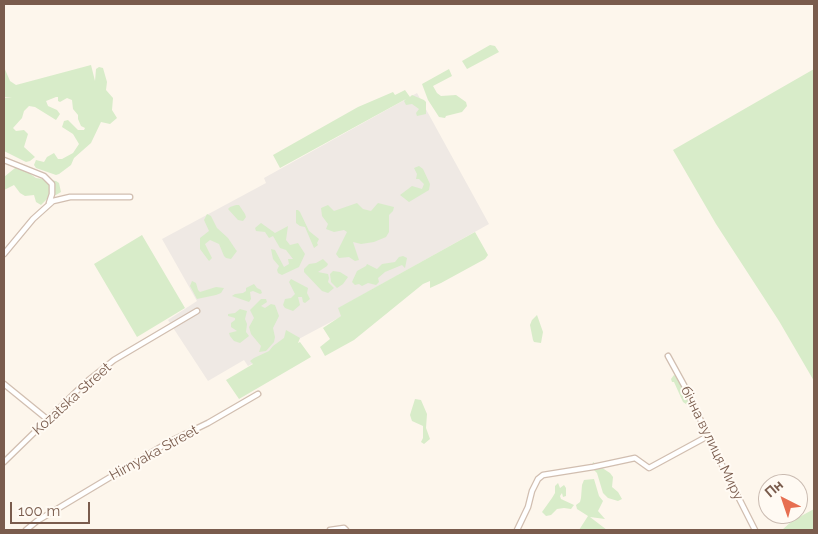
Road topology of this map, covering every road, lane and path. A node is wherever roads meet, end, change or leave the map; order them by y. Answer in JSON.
{"nodes":[{"id":1,"x":4,"y":160,"type":"edge"},
{"id":2,"x":130,"y":196,"type":"dead end"},
{"id":3,"x":48,"y":205,"type":"junction"},
{"id":4,"x":4,"y":252,"type":"edge"},
{"id":5,"x":197,"y":311,"type":"dead end"},
{"id":6,"x":668,"y":356,"type":"dead end"},
{"id":7,"x":4,"y":384,"type":"edge"},
{"id":8,"x":258,"y":394,"type":"dead end"},
{"id":9,"x":47,"y":419,"type":"junction"},
{"id":10,"x":708,"y":436,"type":"junction"},
{"id":11,"x":4,"y":462,"type":"edge"},
{"id":12,"x":345,"y":529,"type":"edge"},
{"id":13,"x":26,"y":530,"type":"edge"},
{"id":14,"x":330,"y":530,"type":"edge"},
{"id":15,"x":517,"y":530,"type":"edge"},
{"id":16,"x":755,"y":530,"type":"edge"}],
"edges":[{"from":1,"to":3,"type":"street"},
{"from":2,"to":3,"type":"street"},
{"from":3,"to":4,"type":"street"},
{"from":5,"to":9,"type":"street","name":"Kozatska Street"},
{"from":6,"to":10,"type":"street","name":"бічна вулиця Миру"},
{"from":7,"to":9,"type":"street"},
{"from":8,"to":13,"type":"street","name":"Hirnyaka Street"},
{"from":9,"to":11,"type":"street","name":"Kozatska Street"},
{"from":10,"to":15,"type":"street"},
{"from":10,"to":16,"type":"street","name":"бічна вулиця Миру"},
{"from":12,"to":14,"type":"street"}]}
